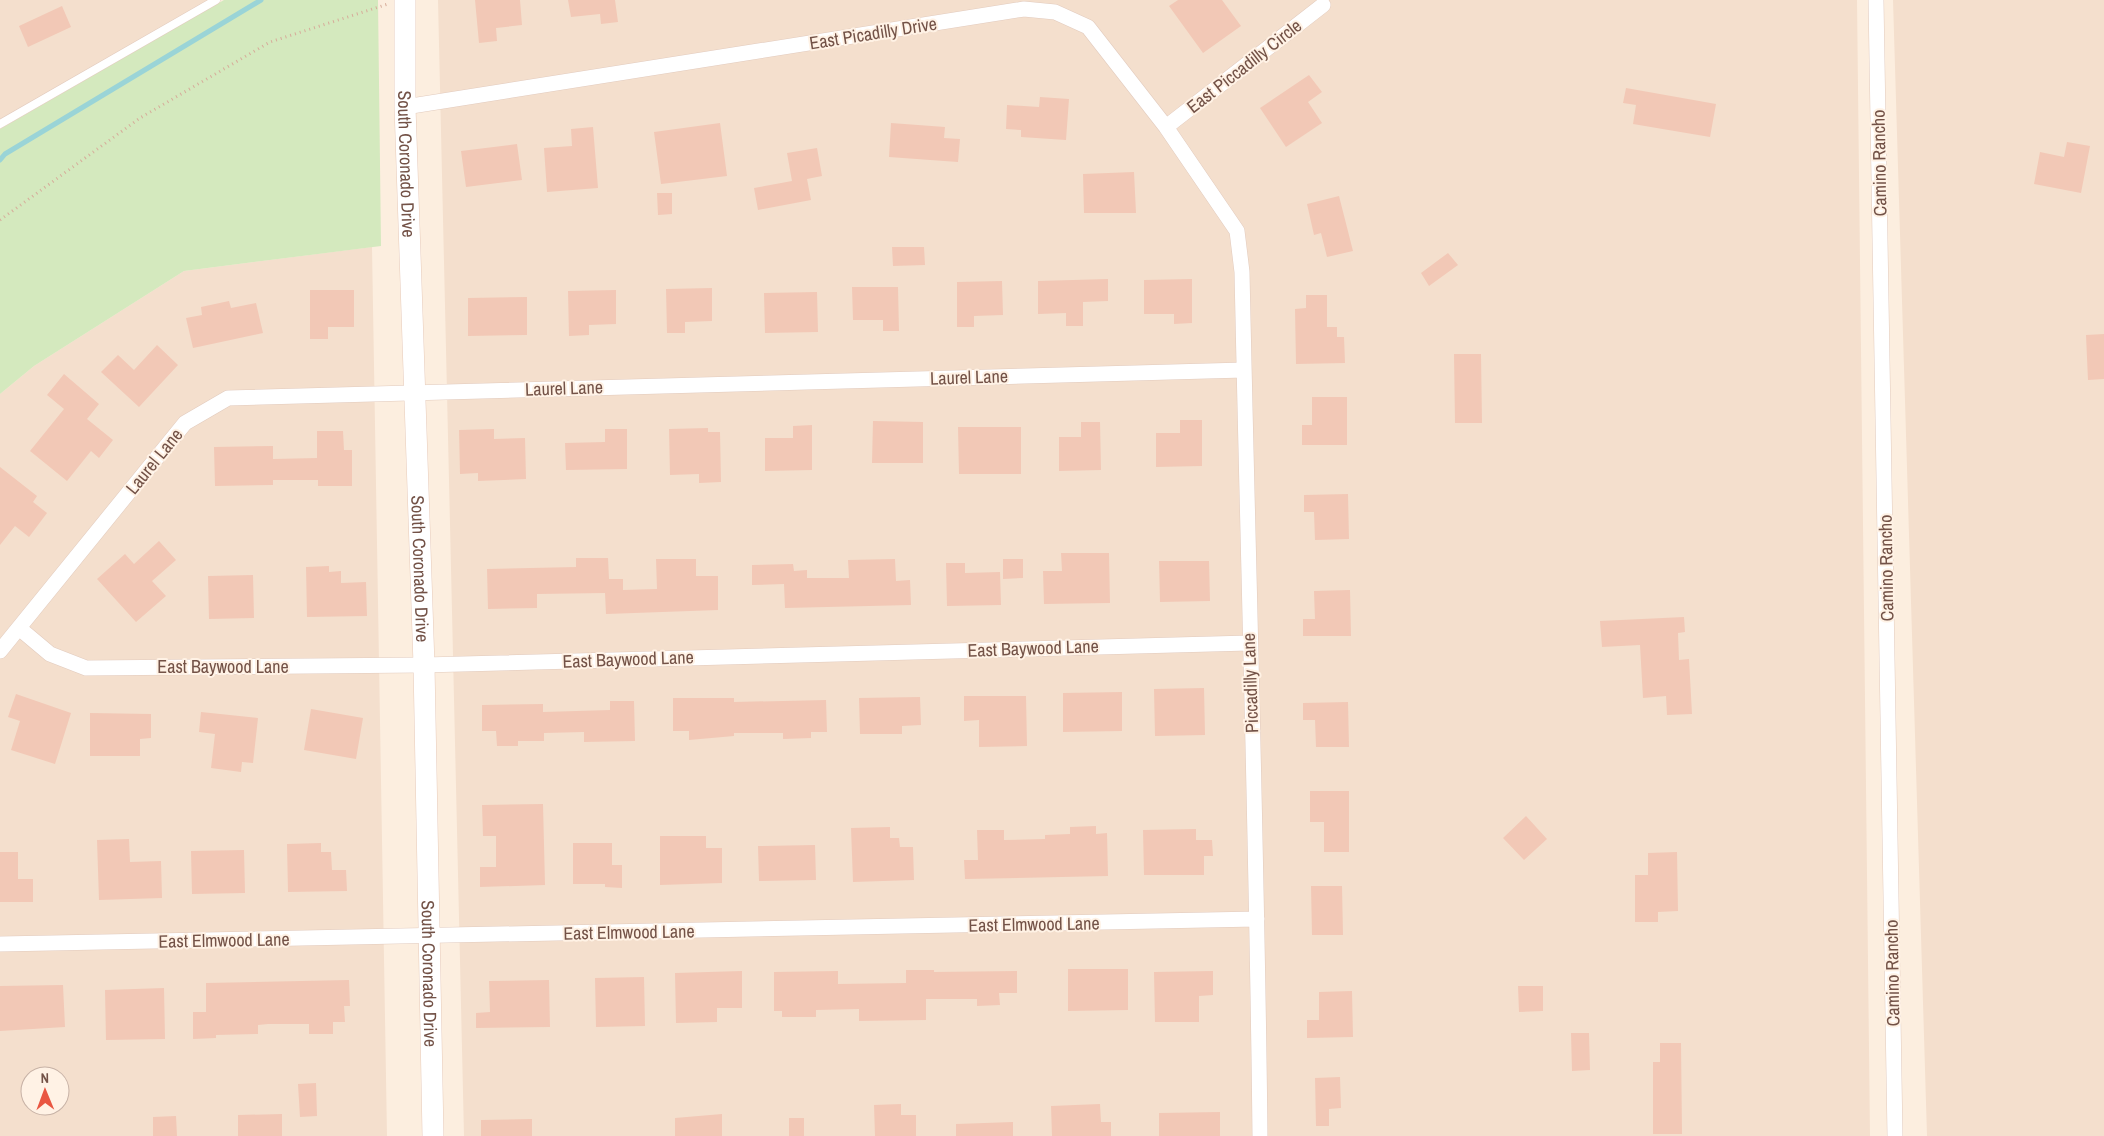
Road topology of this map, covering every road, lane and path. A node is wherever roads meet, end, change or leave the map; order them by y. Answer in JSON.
{"nodes":[{"id":1,"x":216,"y":0,"type":"edge"},
{"id":2,"x":1876,"y":0,"type":"edge"},
{"id":3,"x":398,"y":2,"type":"edge"},
{"id":4,"x":1323,"y":5,"type":"dead end"},
{"id":5,"x":405,"y":107,"type":"junction"},
{"id":6,"x":0,"y":124,"type":"edge"},
{"id":7,"x":1166,"y":126,"type":"junction"},
{"id":8,"x":0,"y":220,"type":"edge"},
{"id":9,"x":1238,"y":230,"type":"joint"},
{"id":10,"x":1244,"y":370,"type":"junction"},
{"id":11,"x":414,"y":392,"type":"junction"},
{"id":12,"x":18,"y":628,"type":"junction"},
{"id":13,"x":1249,"y":643,"type":"junction"},
{"id":14,"x":0,"y":651,"type":"edge"},
{"id":15,"x":424,"y":665,"type":"junction"},
{"id":16,"x":1257,"y":919,"type":"junction"},
{"id":17,"x":429,"y":935,"type":"junction"},
{"id":18,"x":0,"y":944,"type":"edge"},
{"id":19,"x":433,"y":1136,"type":"edge"},
{"id":20,"x":1260,"y":1136,"type":"edge"},
{"id":21,"x":1895,"y":1136,"type":"edge"}],
"edges":[{"from":1,"to":6,"type":"lane"},
{"from":2,"to":21,"type":"street","name":"Camino Rancho"},
{"from":3,"to":5,"type":"street","name":"South Coronado Drive"},
{"from":3,"to":8,"type":"path"},
{"from":4,"to":7,"type":"street","name":"East Piccadilly Circle"},
{"from":5,"to":7,"type":"street","name":"East Picadilly Drive"},
{"from":5,"to":11,"type":"street","name":"South Coronado Drive"},
{"from":7,"to":9,"type":"street","name":"East Picadilly Drive"},
{"from":9,"to":10,"type":"street","name":"Piccadilly Lane"},
{"from":10,"to":11,"type":"street","name":"Laurel Lane"},
{"from":10,"to":13,"type":"street","name":"Piccadilly Lane"},
{"from":11,"to":12,"type":"street","name":"Laurel Lane"},
{"from":11,"to":15,"type":"street","name":"South Coronado Drive"},
{"from":12,"to":14,"type":"street","name":"Laurel Lane"},
{"from":12,"to":15,"type":"street","name":"East Baywood Lane"},
{"from":13,"to":15,"type":"street","name":"East Baywood Lane"},
{"from":13,"to":16,"type":"street","name":"Piccadilly Lane"},
{"from":15,"to":17,"type":"street","name":"South Coronado Drive"},
{"from":16,"to":17,"type":"street","name":"East Elmwood Lane"},
{"from":16,"to":20,"type":"street","name":"Piccadilly Lane"},
{"from":17,"to":18,"type":"street","name":"East Elmwood Lane"},
{"from":17,"to":19,"type":"street","name":"South Coronado Drive"}]}
